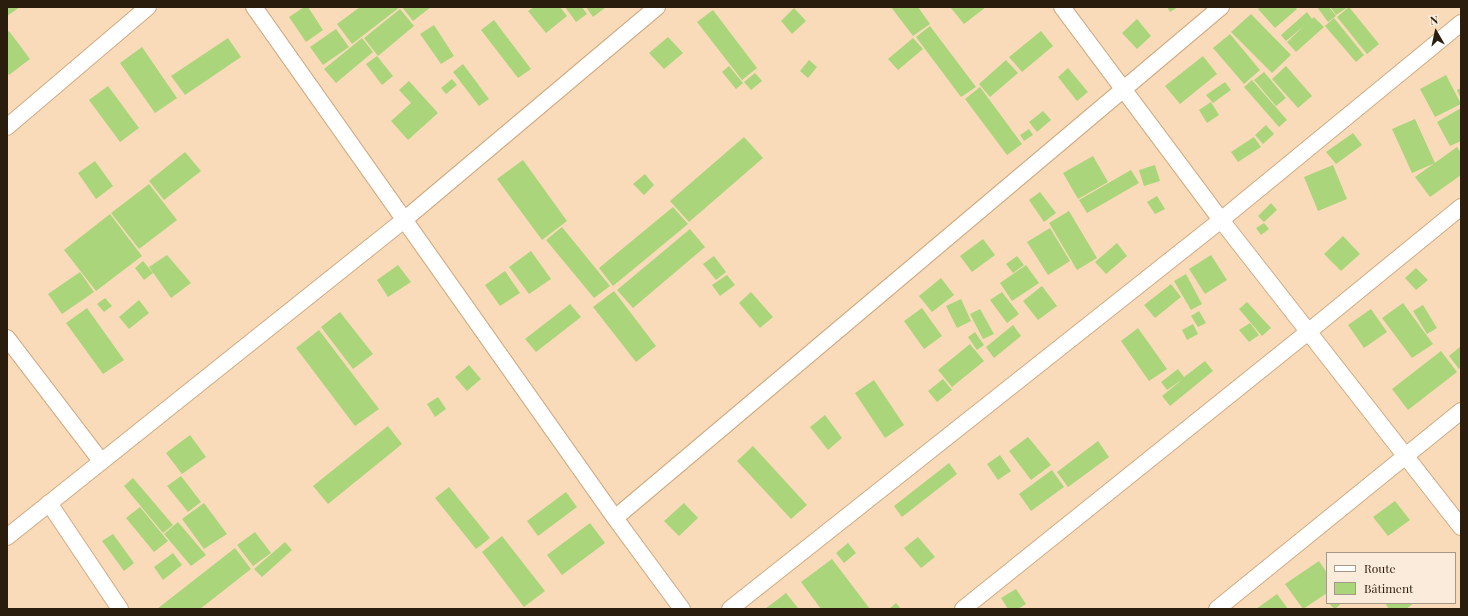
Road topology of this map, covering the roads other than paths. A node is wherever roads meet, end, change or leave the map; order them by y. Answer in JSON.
{"nodes":[{"id":1,"x":148,"y":7,"type":"edge"},
{"id":2,"x":254,"y":7,"type":"edge"},
{"id":3,"x":657,"y":7,"type":"edge"},
{"id":4,"x":1062,"y":7,"type":"edge"},
{"id":5,"x":1221,"y":7,"type":"edge"},
{"id":6,"x":1461,"y":23,"type":"edge"},
{"id":7,"x":1124,"y":89,"type":"junction"},
{"id":8,"x":7,"y":127,"type":"edge"},
{"id":9,"x":1461,"y":207,"type":"edge"},
{"id":10,"x":404,"y":220,"type":"junction"},
{"id":11,"x":1221,"y":220,"type":"junction"},
{"id":12,"x":1308,"y":332,"type":"junction"},
{"id":13,"x":7,"y":338,"type":"edge"},
{"id":14,"x":1461,"y":411,"type":"edge"},
{"id":15,"x":1405,"y":457,"type":"junction"},
{"id":16,"x":101,"y":461,"type":"junction"},
{"id":17,"x":50,"y":503,"type":"junction"},
{"id":18,"x":615,"y":518,"type":"junction"},
{"id":19,"x":1461,"y":527,"type":"edge"},
{"id":20,"x":7,"y":537,"type":"edge"},
{"id":21,"x":120,"y":609,"type":"edge"},
{"id":22,"x":682,"y":609,"type":"edge"},
{"id":23,"x":730,"y":609,"type":"edge"},
{"id":24,"x":963,"y":609,"type":"edge"},
{"id":25,"x":1217,"y":609,"type":"edge"}],
"edges":[{"from":1,"to":8,"type":"street"},
{"from":2,"to":10,"type":"street"},
{"from":3,"to":10,"type":"street"},
{"from":4,"to":7,"type":"street"},
{"from":5,"to":7,"type":"street"},
{"from":6,"to":11,"type":"street"},
{"from":7,"to":11,"type":"street"},
{"from":7,"to":18,"type":"street"},
{"from":9,"to":12,"type":"street"},
{"from":10,"to":16,"type":"street"},
{"from":10,"to":18,"type":"street"},
{"from":11,"to":12,"type":"street"},
{"from":11,"to":23,"type":"street"},
{"from":12,"to":15,"type":"street"},
{"from":12,"to":24,"type":"street"},
{"from":13,"to":16,"type":"street"},
{"from":14,"to":15,"type":"street"},
{"from":15,"to":19,"type":"street"},
{"from":15,"to":25,"type":"street"},
{"from":16,"to":17,"type":"street"},
{"from":17,"to":20,"type":"street"},
{"from":17,"to":21,"type":"street"},
{"from":18,"to":22,"type":"street"}]}
